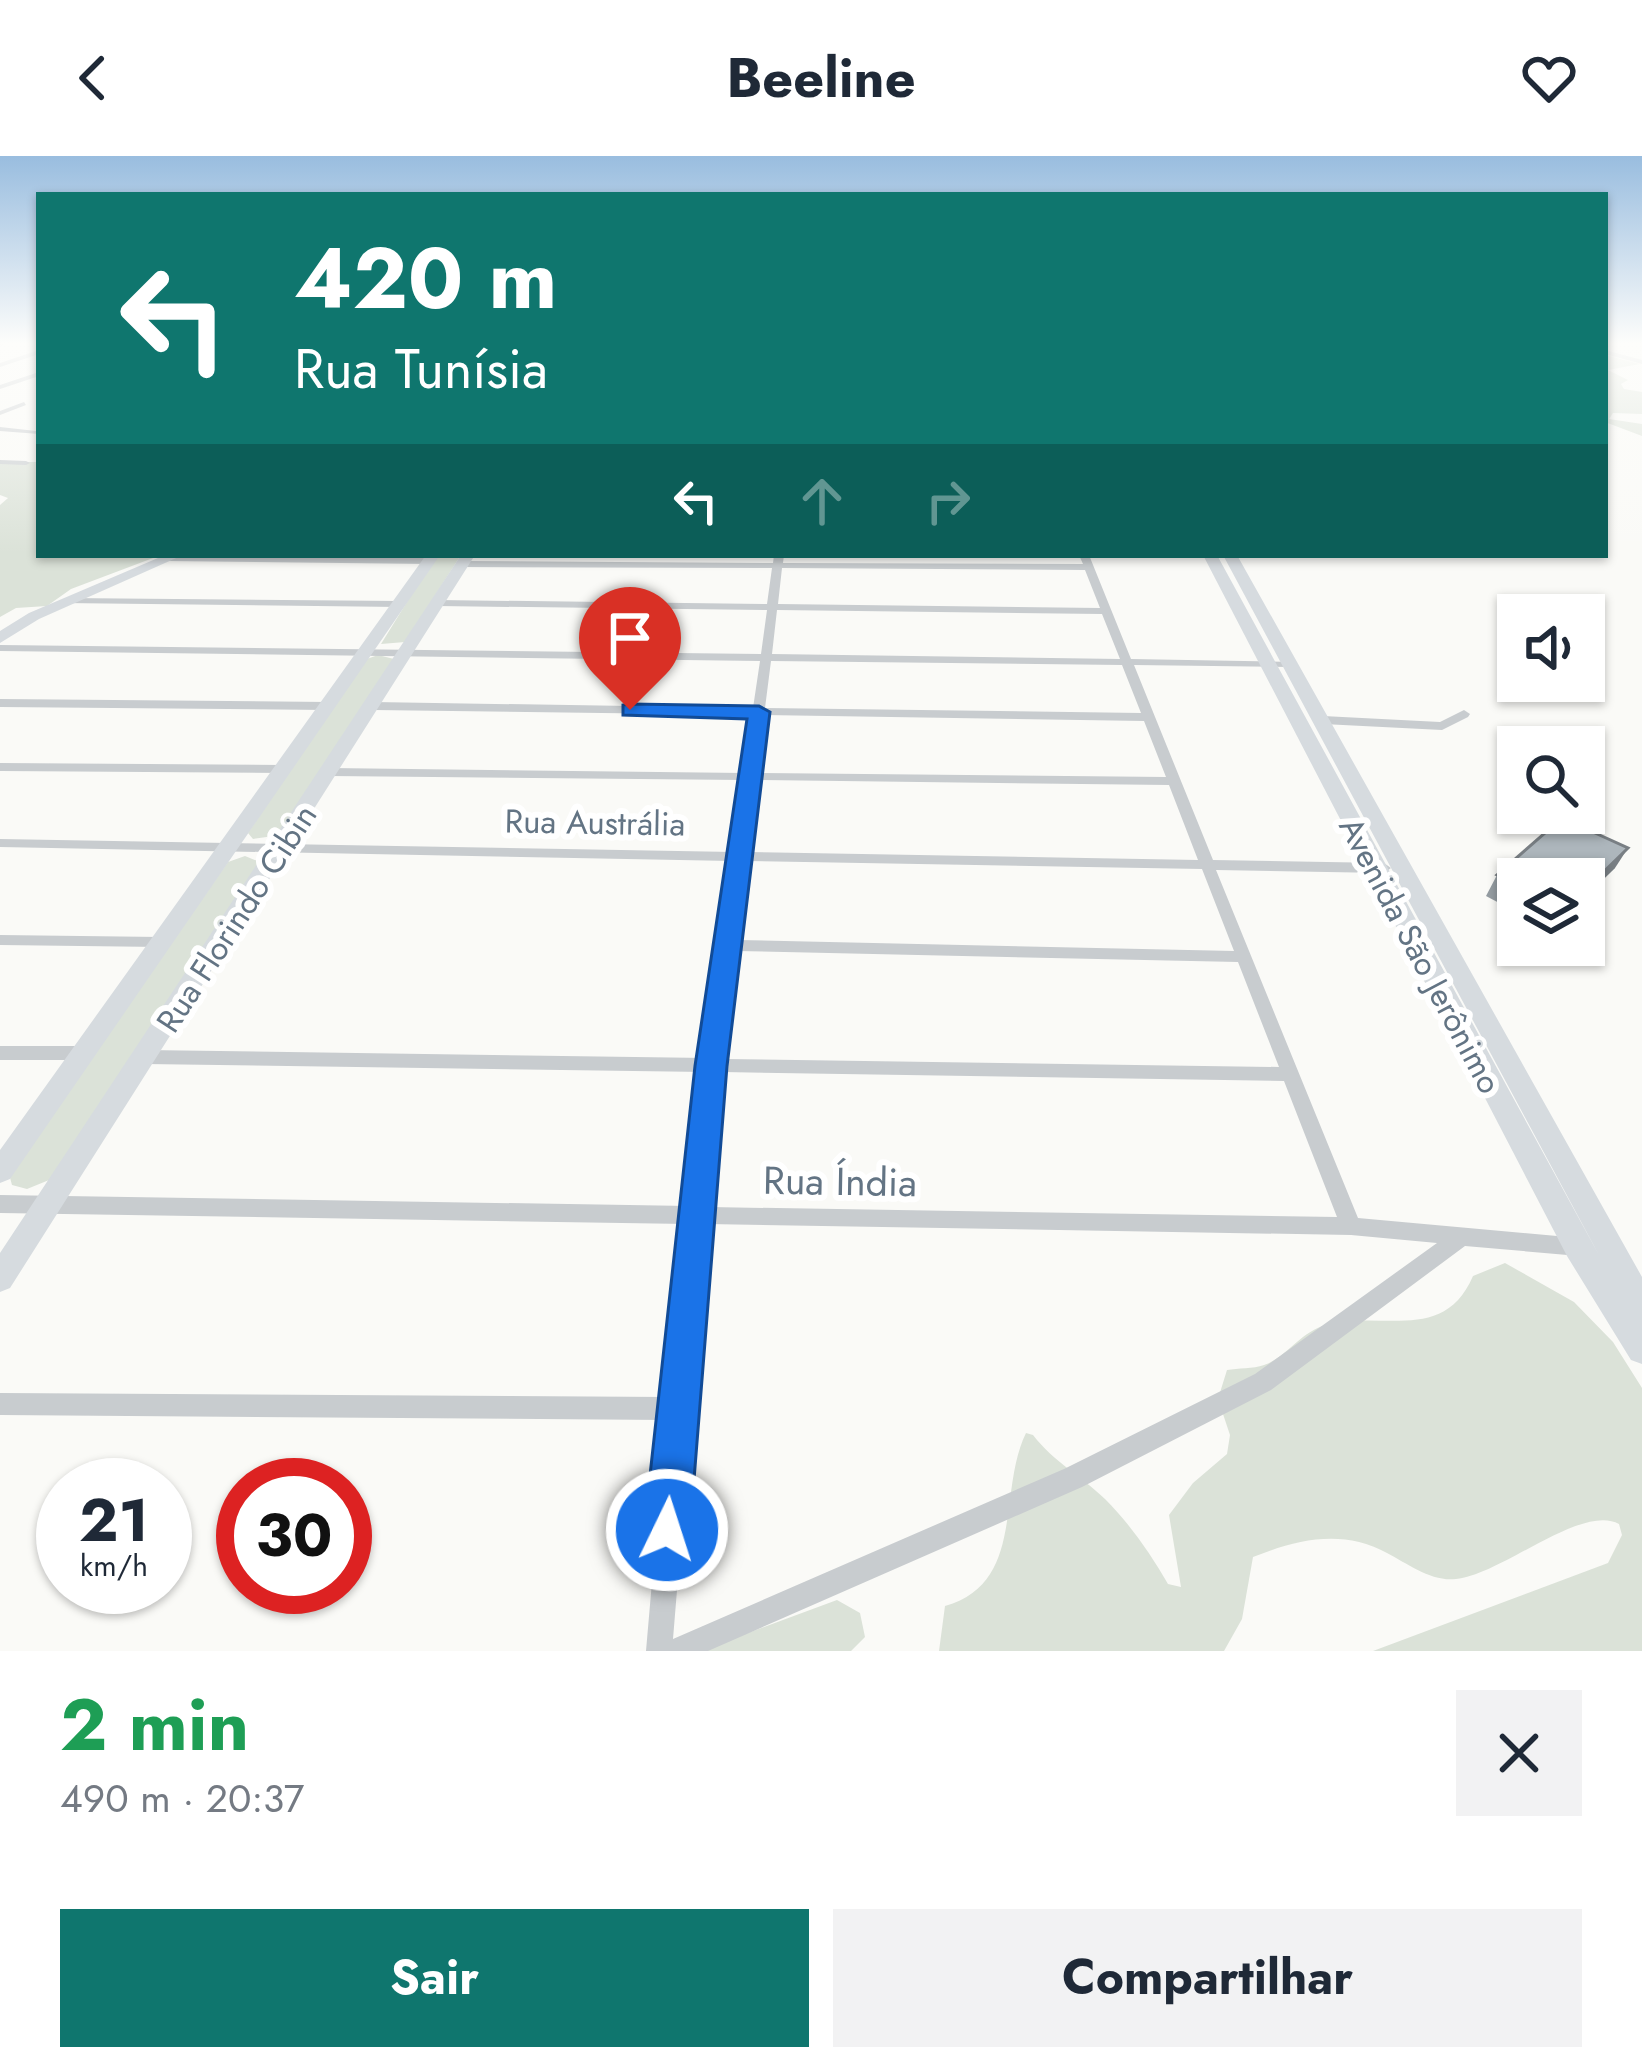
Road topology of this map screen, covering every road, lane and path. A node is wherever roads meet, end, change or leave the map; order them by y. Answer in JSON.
{"nodes":[{"id":1,"x":0,"y":429,"type":"edge"},
{"id":2,"x":36,"y":433,"type":"dead end"},
{"id":3,"x":0,"y":462,"type":"edge"},
{"id":4,"x":26,"y":463,"type":"dead end"},
{"id":5,"x":170,"y":558,"type":"edge"},
{"id":6,"x":430,"y":558,"type":"edge"},
{"id":7,"x":1212,"y":558,"type":"edge"},
{"id":8,"x":1232,"y":558,"type":"edge"},
{"id":9,"x":465,"y":559,"type":"edge"},
{"id":10,"x":778,"y":561,"type":"edge"},
{"id":11,"x":1086,"y":561,"type":"edge"},
{"id":12,"x":67,"y":601,"type":"junction"},
{"id":13,"x":399,"y":604,"type":"junction"},
{"id":14,"x":438,"y":604,"type":"junction"},
{"id":15,"x":771,"y":609,"type":"junction"},
{"id":16,"x":1108,"y":611,"type":"junction"},
{"id":17,"x":0,"y":638,"type":"edge"},
{"id":18,"x":0,"y":648,"type":"edge"},
{"id":19,"x":365,"y":651,"type":"junction"},
{"id":20,"x":406,"y":652,"type":"junction"},
{"id":21,"x":766,"y":656,"type":"junction"},
{"id":22,"x":1126,"y":662,"type":"junction"},
{"id":23,"x":1267,"y":663,"type":"junction"},
{"id":24,"x":1292,"y":664,"type":"junction"},
{"id":25,"x":0,"y":703,"type":"edge"},
{"id":26,"x":327,"y":706,"type":"junction"},
{"id":27,"x":374,"y":706,"type":"junction"},
{"id":28,"x":759,"y":712,"type":"junction"},
{"id":29,"x":1464,"y":714,"type":"dead end"},
{"id":30,"x":1148,"y":717,"type":"junction"},
{"id":31,"x":1323,"y":720,"type":"junction"},
{"id":32,"x":0,"y":767,"type":"edge"},
{"id":33,"x":283,"y":769,"type":"junction"},
{"id":34,"x":330,"y":772,"type":"junction"},
{"id":35,"x":750,"y":778,"type":"junction"},
{"id":36,"x":1174,"y":782,"type":"junction"},
{"id":37,"x":0,"y":843,"type":"edge"},
{"id":38,"x":229,"y":845,"type":"junction"},
{"id":39,"x":282,"y":848,"type":"junction"},
{"id":40,"x":741,"y":853,"type":"junction"},
{"id":41,"x":1208,"y":866,"type":"junction"},
{"id":42,"x":1375,"y":868,"type":"junction"},
{"id":43,"x":1405,"y":868,"type":"junction"},
{"id":44,"x":0,"y":940,"type":"edge"},
{"id":45,"x":161,"y":942,"type":"junction"},
{"id":46,"x":728,"y":945,"type":"junction"},
{"id":47,"x":1244,"y":957,"type":"junction"},
{"id":48,"x":0,"y":1053,"type":"edge"},
{"id":49,"x":83,"y":1053,"type":"junction"},
{"id":50,"x":145,"y":1057,"type":"junction"},
{"id":51,"x":711,"y":1066,"type":"junction"},
{"id":52,"x":1289,"y":1074,"type":"junction"},
{"id":53,"x":0,"y":1172,"type":"edge"},
{"id":54,"x":0,"y":1204,"type":"edge"},
{"id":55,"x":47,"y":1204,"type":"junction"},
{"id":56,"x":695,"y":1215,"type":"junction"},
{"id":57,"x":1351,"y":1226,"type":"junction"},
{"id":58,"x":1464,"y":1235,"type":"junction"},
{"id":59,"x":1592,"y":1246,"type":"junction"},
{"id":60,"x":0,"y":1278,"type":"edge"},
{"id":61,"x":1642,"y":1306,"type":"edge"},
{"id":62,"x":1642,"y":1349,"type":"edge"},
{"id":63,"x":0,"y":1404,"type":"edge"},
{"id":64,"x":675,"y":1409,"type":"junction"},
{"id":65,"x":659,"y":1651,"type":"edge"},
{"id":66,"x":677,"y":1651,"type":"edge"}],
"edges":[{"from":1,"to":2,"type":"street"},
{"from":3,"to":4,"type":"street"},
{"from":5,"to":12,"type":"street"},
{"from":6,"to":13,"type":"street","name":"Rua Florindo Cibin"},
{"from":7,"to":23,"type":"street","name":"Avenida São Jerônimo"},
{"from":8,"to":24,"type":"street","name":"Avenida São Jerônimo"},
{"from":9,"to":10,"type":"street"},
{"from":9,"to":14,"type":"street","name":"Rua Florindo Cibin"},
{"from":10,"to":11,"type":"street"},
{"from":10,"to":15,"type":"street"},
{"from":11,"to":16,"type":"street"},
{"from":12,"to":13,"type":"street"},
{"from":12,"to":17,"type":"street"},
{"from":13,"to":19,"type":"street","name":"Rua Florindo Cibin"},
{"from":14,"to":15,"type":"street"},
{"from":14,"to":20,"type":"street","name":"Rua Florindo Cibin"},
{"from":15,"to":16,"type":"street"},
{"from":15,"to":21,"type":"street"},
{"from":16,"to":22,"type":"street"},
{"from":18,"to":19,"type":"street"},
{"from":19,"to":20,"type":"street"},
{"from":19,"to":26,"type":"street","name":"Rua Florindo Cibin"},
{"from":20,"to":21,"type":"street"},
{"from":20,"to":27,"type":"street","name":"Rua Florindo Cibin"},
{"from":21,"to":22,"type":"street"},
{"from":21,"to":28,"type":"street"},
{"from":22,"to":23,"type":"street"},
{"from":22,"to":30,"type":"street"},
{"from":23,"to":24,"type":"street"},
{"from":23,"to":42,"type":"street","name":"Avenida São Jerônimo"},
{"from":24,"to":31,"type":"street","name":"Avenida São Jerônimo"},
{"from":25,"to":26,"type":"street"},
{"from":26,"to":33,"type":"street","name":"Rua Florindo Cibin"},
{"from":27,"to":28,"type":"street"},
{"from":27,"to":34,"type":"street","name":"Rua Florindo Cibin"},
{"from":28,"to":30,"type":"street"},
{"from":28,"to":35,"type":"street"},
{"from":29,"to":31,"type":"street"},
{"from":30,"to":36,"type":"street"},
{"from":31,"to":43,"type":"street","name":"Avenida São Jerônimo"},
{"from":32,"to":33,"type":"street"},
{"from":33,"to":38,"type":"street","name":"Rua Florindo Cibin"},
{"from":34,"to":35,"type":"street"},
{"from":34,"to":39,"type":"street","name":"Rua Florindo Cibin"},
{"from":35,"to":36,"type":"street"},
{"from":35,"to":40,"type":"street"},
{"from":36,"to":41,"type":"street"},
{"from":37,"to":38,"type":"street","name":"Rua Austrália"},
{"from":38,"to":39,"type":"street","name":"Rua Austrália"},
{"from":38,"to":45,"type":"street","name":"Rua Florindo Cibin"},
{"from":39,"to":40,"type":"street","name":"Rua Austrália"},
{"from":39,"to":50,"type":"street","name":"Rua Florindo Cibin"},
{"from":40,"to":41,"type":"street","name":"Rua Austrália"},
{"from":40,"to":46,"type":"street"},
{"from":41,"to":42,"type":"street","name":"Rua Austrália"},
{"from":41,"to":47,"type":"street"},
{"from":42,"to":43,"type":"street","name":"Rua Austrália"},
{"from":42,"to":59,"type":"street","name":"Avenida São Jerônimo"},
{"from":43,"to":59,"type":"street","name":"Avenida São Jerônimo"},
{"from":44,"to":45,"type":"street"},
{"from":45,"to":49,"type":"street","name":"Rua Florindo Cibin"},
{"from":46,"to":47,"type":"street"},
{"from":46,"to":51,"type":"street"},
{"from":47,"to":52,"type":"street"},
{"from":48,"to":49,"type":"street"},
{"from":49,"to":53,"type":"street","name":"Rua Florindo Cibin"},
{"from":50,"to":51,"type":"street"},
{"from":50,"to":55,"type":"street","name":"Rua Florindo Cibin"},
{"from":51,"to":52,"type":"street"},
{"from":51,"to":56,"type":"street"},
{"from":52,"to":57,"type":"street"},
{"from":54,"to":55,"type":"street","name":"Rua Índia"},
{"from":55,"to":56,"type":"street","name":"Rua Índia"},
{"from":55,"to":60,"type":"street","name":"Rua Florindo Cibin"},
{"from":56,"to":57,"type":"street","name":"Rua Índia"},
{"from":56,"to":64,"type":"street"},
{"from":57,"to":58,"type":"street","name":"Rua Índia"},
{"from":58,"to":59,"type":"street","name":"Rua Índia"},
{"from":58,"to":66,"type":"street"},
{"from":59,"to":61,"type":"street","name":"Avenida São Jerônimo"},
{"from":59,"to":62,"type":"street","name":"Avenida São Jerônimo"},
{"from":63,"to":64,"type":"street"},
{"from":64,"to":65,"type":"street"}]}
